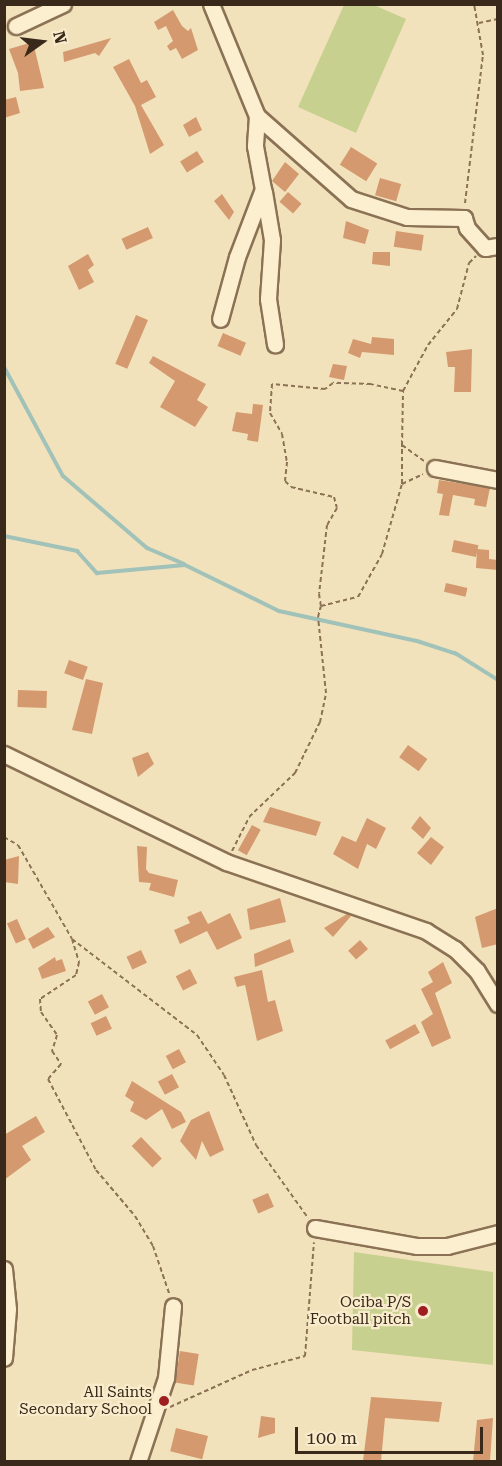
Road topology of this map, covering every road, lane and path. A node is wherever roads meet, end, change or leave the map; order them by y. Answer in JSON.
{"nodes":[{"id":1,"x":63,"y":4,"type":"edge"},
{"id":2,"x":211,"y":4,"type":"edge"},
{"id":3,"x":474,"y":4,"type":"edge"},
{"id":4,"x":498,"y":19,"type":"edge"},
{"id":5,"x":479,"y":23,"type":"junction"},
{"id":6,"x":16,"y":26,"type":"dead end"},
{"id":7,"x":257,"y":116,"type":"junction"},
{"id":8,"x":263,"y":189,"type":"junction"},
{"id":9,"x":464,"y":218,"type":"junction"},
{"id":10,"x":491,"y":247,"type":"edge"},
{"id":11,"x":220,"y":320,"type":"dead end"},
{"id":12,"x":275,"y":344,"type":"dead end"},
{"id":13,"x":403,"y":392,"type":"junction"},
{"id":14,"x":402,"y":445,"type":"junction"},
{"id":15,"x":435,"y":468,"type":"junction"},
{"id":16,"x":498,"y":480,"type":"edge"},
{"id":17,"x":402,"y":484,"type":"junction"},
{"id":18,"x":321,"y":606,"type":"junction"},
{"id":19,"x":4,"y":754,"type":"edge"},
{"id":20,"x":4,"y":837,"type":"edge"},
{"id":21,"x":226,"y":862,"type":"junction"},
{"id":22,"x":72,"y":939,"type":"junction"},
{"id":23,"x":498,"y":1004,"type":"edge"},
{"id":24,"x":315,"y":1228,"type":"junction"},
{"id":25,"x":498,"y":1233,"type":"edge"},
{"id":26,"x":4,"y":1269,"type":"edge"},
{"id":27,"x":173,"y":1306,"type":"joint"},
{"id":28,"x":4,"y":1358,"type":"edge"},
{"id":29,"x":151,"y":1415,"type":"junction"},
{"id":30,"x":138,"y":1461,"type":"edge"}],
"edges":[{"from":1,"to":6,"type":"street"},
{"from":2,"to":7,"type":"street"},
{"from":3,"to":5,"type":"path"},
{"from":4,"to":5,"type":"path"},
{"from":5,"to":9,"type":"path"},
{"from":7,"to":8,"type":"street"},
{"from":7,"to":9,"type":"street"},
{"from":8,"to":11,"type":"street"},
{"from":8,"to":12,"type":"street"},
{"from":9,"to":10,"type":"street"},
{"from":10,"to":13,"type":"path"},
{"from":13,"to":14,"type":"path"},
{"from":13,"to":18,"type":"path"},
{"from":14,"to":15,"type":"path"},
{"from":14,"to":17,"type":"path"},
{"from":15,"to":16,"type":"street"},
{"from":15,"to":17,"type":"path"},
{"from":17,"to":18,"type":"path"},
{"from":18,"to":21,"type":"path"},
{"from":19,"to":21,"type":"street"},
{"from":20,"to":22,"type":"path"},
{"from":21,"to":23,"type":"street"},
{"from":22,"to":24,"type":"path"},
{"from":22,"to":27,"type":"path"},
{"from":24,"to":25,"type":"street"},
{"from":24,"to":29,"type":"path"},
{"from":26,"to":28,"type":"street"},
{"from":27,"to":29,"type":"street"},
{"from":29,"to":30,"type":"street"}]}
